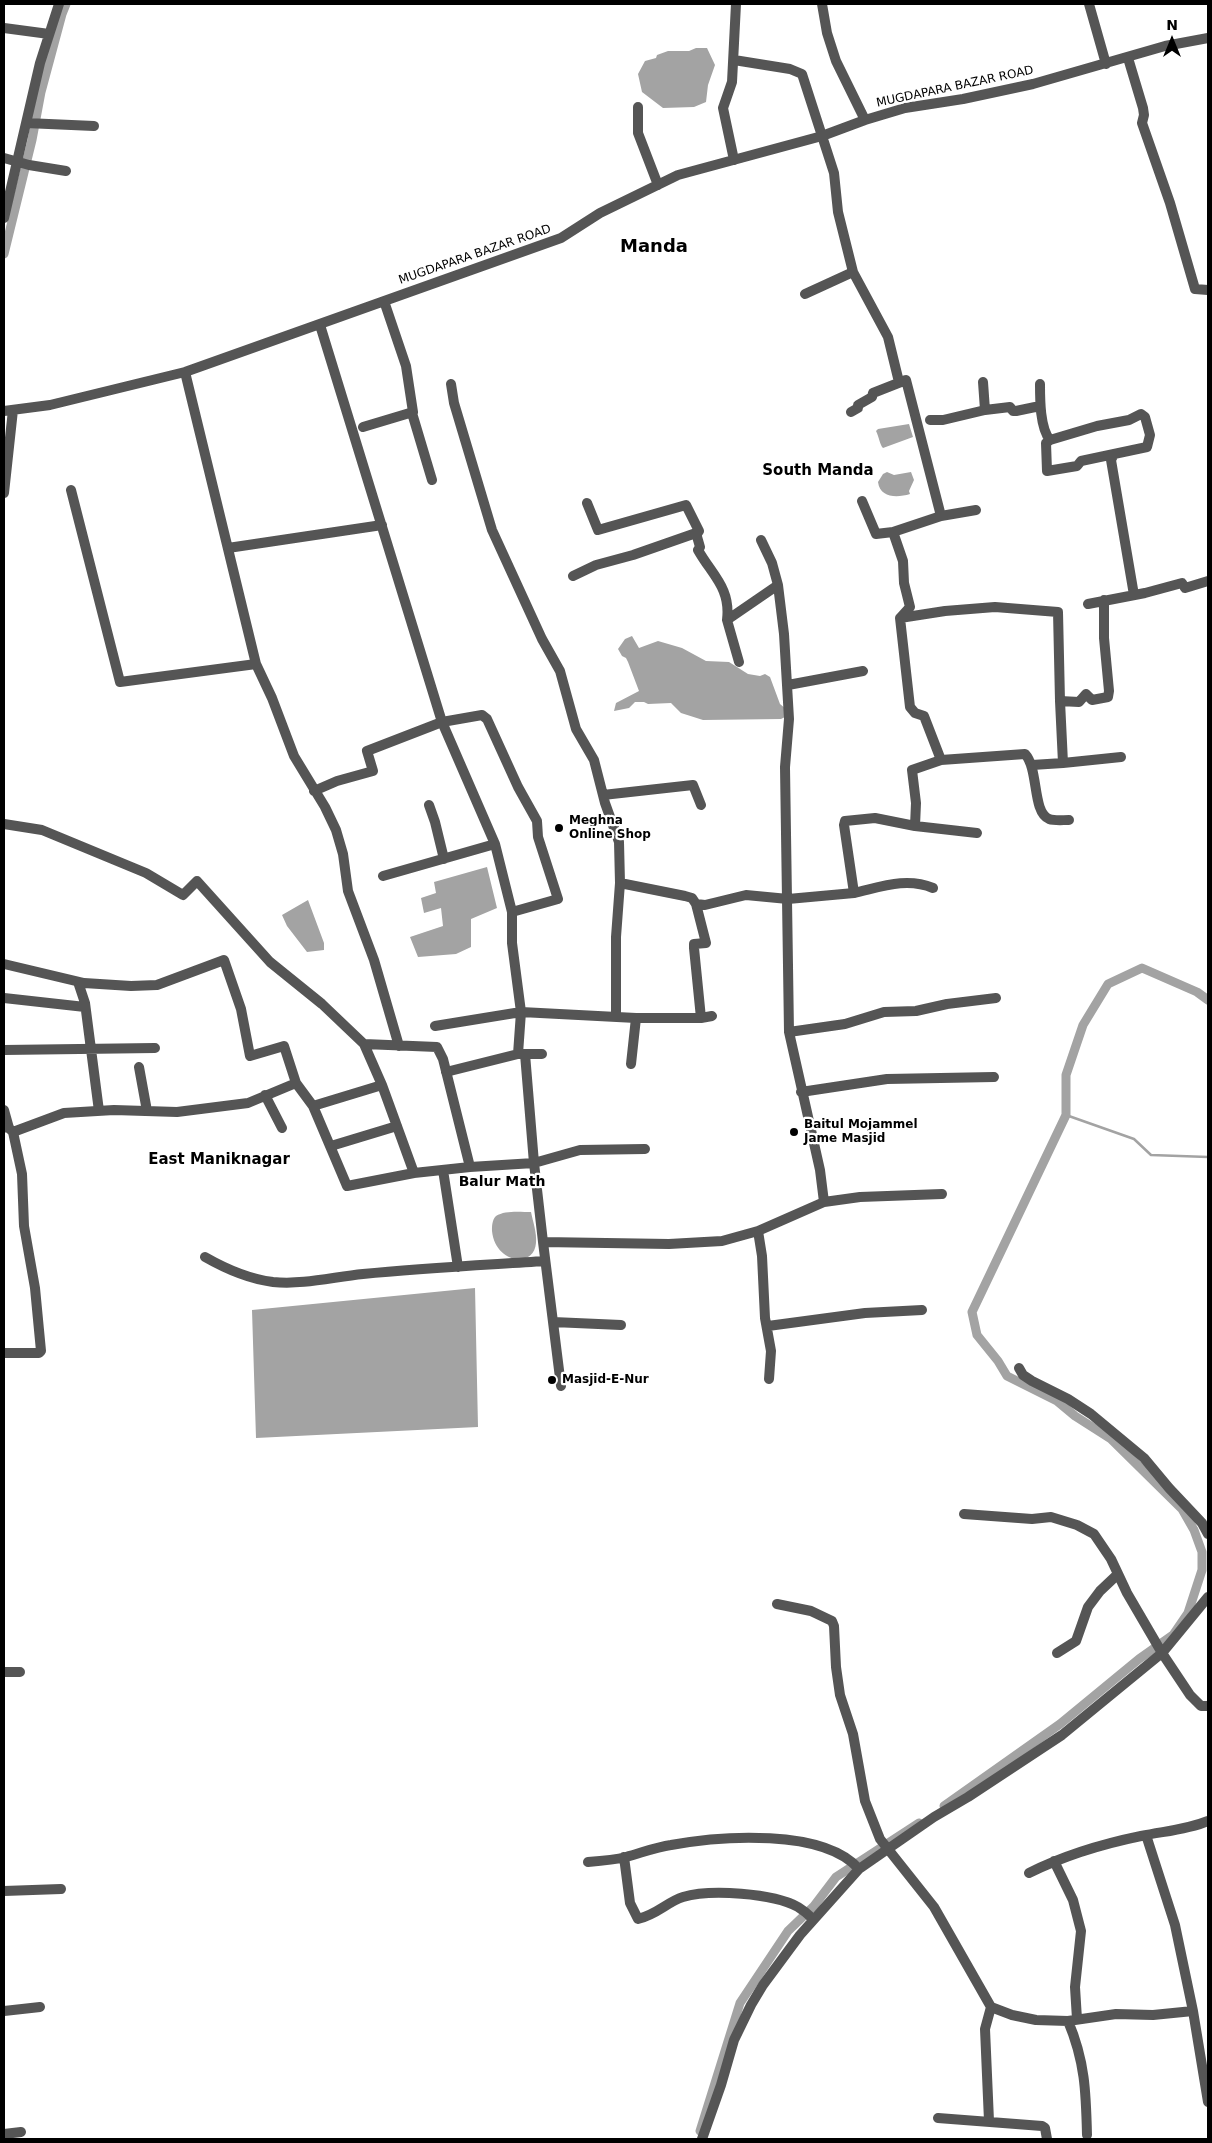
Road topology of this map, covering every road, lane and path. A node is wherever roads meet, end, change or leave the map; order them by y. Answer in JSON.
{"nodes":[{"id":1,"x":59,"y":4,"type":"edge"},
{"id":2,"x":736,"y":4,"type":"edge"},
{"id":3,"x":822,"y":4,"type":"edge"},
{"id":4,"x":1088,"y":4,"type":"edge"},
{"id":5,"x":4,"y":28,"type":"edge"},
{"id":6,"x":49,"y":34,"type":"junction"},
{"id":7,"x":1208,"y":38,"type":"edge"},
{"id":8,"x":1128,"y":58,"type":"junction"},
{"id":9,"x":734,"y":60,"type":"junction"},
{"id":10,"x":1106,"y":64,"type":"junction"},
{"id":11,"x":638,"y":107,"type":"dead end"},
{"id":12,"x":865,"y":120,"type":"junction"},
{"id":13,"x":32,"y":123,"type":"junction"},
{"id":14,"x":94,"y":126,"type":"dead end"},
{"id":15,"x":822,"y":136,"type":"junction"},
{"id":16,"x":4,"y":158,"type":"edge"},
{"id":17,"x":734,"y":160,"type":"junction"},
{"id":18,"x":23,"y":164,"type":"junction"},
{"id":19,"x":66,"y":170,"type":"dead end"},
{"id":20,"x":658,"y":185,"type":"junction"},
{"id":21,"x":4,"y":218,"type":"edge"},
{"id":22,"x":853,"y":272,"type":"junction"},
{"id":23,"x":1208,"y":290,"type":"edge"},
{"id":24,"x":804,"y":294,"type":"dead end"},
{"id":25,"x":384,"y":300,"type":"junction"},
{"id":26,"x":320,"y":324,"type":"junction"},
{"id":27,"x":185,"y":372,"type":"junction"},
{"id":28,"x":900,"y":382,"type":"junction"},
{"id":29,"x":984,"y":382,"type":"dead end"},
{"id":30,"x":451,"y":384,"type":"dead end"},
{"id":31,"x":1040,"y":384,"type":"dead end"},
{"id":32,"x":1040,"y":406,"type":"junction"},
{"id":33,"x":985,"y":410,"type":"junction"},
{"id":34,"x":8,"y":411,"type":"edge"},
{"id":35,"x":851,"y":412,"type":"dead end"},
{"id":36,"x":412,"y":413,"type":"junction"},
{"id":37,"x":930,"y":420,"type":"dead end"},
{"id":38,"x":364,"y":427,"type":"dead end"},
{"id":39,"x":1050,"y":440,"type":"junction"},
{"id":40,"x":1114,"y":454,"type":"junction"},
{"id":41,"x":432,"y":480,"type":"dead end"},
{"id":42,"x":71,"y":490,"type":"dead end"},
{"id":43,"x":4,"y":493,"type":"edge"},
{"id":44,"x":862,"y":501,"type":"dead end"},
{"id":45,"x":588,"y":503,"type":"dead end"},
{"id":46,"x":976,"y":510,"type":"dead end"},
{"id":47,"x":941,"y":516,"type":"junction"},
{"id":48,"x":382,"y":524,"type":"junction"},
{"id":49,"x":894,"y":532,"type":"junction"},
{"id":50,"x":697,"y":534,"type":"junction"},
{"id":51,"x":761,"y":540,"type":"dead end"},
{"id":52,"x":228,"y":548,"type":"junction"},
{"id":53,"x":573,"y":576,"type":"dead end"},
{"id":54,"x":1208,"y":581,"type":"edge"},
{"id":55,"x":778,"y":585,"type":"junction"},
{"id":56,"x":1134,"y":595,"type":"junction"},
{"id":57,"x":1104,"y":600,"type":"junction"},
{"id":58,"x":1088,"y":604,"type":"dead end"},
{"id":59,"x":900,"y":618,"type":"junction"},
{"id":60,"x":727,"y":620,"type":"junction"},
{"id":61,"x":738,"y":662,"type":"dead end"},
{"id":62,"x":256,"y":664,"type":"junction"},
{"id":63,"x":862,"y":672,"type":"dead end"},
{"id":64,"x":788,"y":685,"type":"junction"},
{"id":65,"x":1060,"y":701,"type":"junction"},
{"id":66,"x":442,"y":722,"type":"junction"},
{"id":67,"x":1121,"y":757,"type":"dead end"},
{"id":68,"x":941,"y":760,"type":"junction"},
{"id":69,"x":1063,"y":763,"type":"junction"},
{"id":70,"x":1032,"y":765,"type":"junction"},
{"id":71,"x":314,"y":791,"type":"junction"},
{"id":72,"x":603,"y":795,"type":"junction"},
{"id":73,"x":428,"y":805,"type":"dead end"},
{"id":74,"x":701,"y":805,"type":"dead end"},
{"id":75,"x":1069,"y":820,"type":"dead end"},
{"id":76,"x":4,"y":824,"type":"edge"},
{"id":77,"x":915,"y":826,"type":"junction"},
{"id":78,"x":977,"y":833,"type":"dead end"},
{"id":79,"x":495,"y":844,"type":"junction"},
{"id":80,"x":444,"y":859,"type":"junction"},
{"id":81,"x":383,"y":876,"type":"dead end"},
{"id":82,"x":620,"y":883,"type":"junction"},
{"id":83,"x":933,"y":888,"type":"dead end"},
{"id":84,"x":854,"y":892,"type":"junction"},
{"id":85,"x":788,"y":899,"type":"junction"},
{"id":86,"x":696,"y":904,"type":"junction"},
{"id":87,"x":512,"y":912,"type":"junction"},
{"id":88,"x":4,"y":964,"type":"edge"},
{"id":89,"x":78,"y":982,"type":"junction"},
{"id":90,"x":4,"y":998,"type":"edge"},
{"id":91,"x":996,"y":998,"type":"dead end"},
{"id":92,"x":85,"y":1007,"type":"junction"},
{"id":93,"x":521,"y":1012,"type":"junction"},
{"id":94,"x":616,"y":1016,"type":"junction"},
{"id":95,"x":712,"y":1016,"type":"dead end"},
{"id":96,"x":636,"y":1018,"type":"junction"},
{"id":97,"x":701,"y":1018,"type":"junction"},
{"id":98,"x":436,"y":1026,"type":"dead end"},
{"id":99,"x":789,"y":1032,"type":"junction"},
{"id":100,"x":364,"y":1044,"type":"junction"},
{"id":101,"x":400,"y":1046,"type":"junction"},
{"id":102,"x":155,"y":1048,"type":"dead end"},
{"id":103,"x":90,"y":1049,"type":"junction"},
{"id":104,"x":4,"y":1050,"type":"edge"},
{"id":105,"x":522,"y":1054,"type":"junction"},
{"id":106,"x":542,"y":1054,"type":"dead end"},
{"id":107,"x":631,"y":1064,"type":"dead end"},
{"id":108,"x":139,"y":1067,"type":"dead end"},
{"id":109,"x":446,"y":1072,"type":"junction"},
{"id":110,"x":994,"y":1077,"type":"dead end"},
{"id":111,"x":296,"y":1083,"type":"junction"},
{"id":112,"x":382,"y":1085,"type":"junction"},
{"id":113,"x":801,"y":1092,"type":"junction"},
{"id":114,"x":265,"y":1095,"type":"junction"},
{"id":115,"x":314,"y":1106,"type":"junction"},
{"id":116,"x":4,"y":1110,"type":"edge"},
{"id":117,"x":99,"y":1111,"type":"junction"},
{"id":118,"x":147,"y":1111,"type":"junction"},
{"id":119,"x":397,"y":1126,"type":"junction"},
{"id":120,"x":282,"y":1128,"type":"dead end"},
{"id":121,"x":9,"y":1129,"type":"edge"},
{"id":122,"x":331,"y":1146,"type":"junction"},
{"id":123,"x":645,"y":1149,"type":"dead end"},
{"id":124,"x":534,"y":1163,"type":"junction"},
{"id":125,"x":470,"y":1167,"type":"junction"},
{"id":126,"x":443,"y":1170,"type":"junction"},
{"id":127,"x":414,"y":1173,"type":"junction"},
{"id":128,"x":942,"y":1194,"type":"dead end"},
{"id":129,"x":824,"y":1202,"type":"junction"},
{"id":130,"x":758,"y":1231,"type":"junction"},
{"id":131,"x":543,"y":1242,"type":"junction"},
{"id":132,"x":205,"y":1257,"type":"dead end"},
{"id":133,"x":545,"y":1261,"type":"junction"},
{"id":134,"x":458,"y":1267,"type":"junction"},
{"id":135,"x":922,"y":1310,"type":"dead end"},
{"id":136,"x":553,"y":1322,"type":"junction"},
{"id":137,"x":621,"y":1325,"type":"dead end"},
{"id":138,"x":768,"y":1326,"type":"junction"},
{"id":139,"x":4,"y":1353,"type":"edge"},
{"id":140,"x":1019,"y":1368,"type":"dead end"},
{"id":141,"x":769,"y":1379,"type":"dead end"},
{"id":142,"x":561,"y":1386,"type":"dead end"},
{"id":143,"x":964,"y":1514,"type":"dead end"},
{"id":144,"x":1208,"y":1534,"type":"edge"},
{"id":145,"x":1118,"y":1574,"type":"junction"},
{"id":146,"x":1208,"y":1597,"type":"edge"},
{"id":147,"x":777,"y":1604,"type":"dead end"},
{"id":148,"x":1162,"y":1651,"type":"junction"},
{"id":149,"x":1057,"y":1653,"type":"dead end"},
{"id":150,"x":4,"y":1672,"type":"edge"},
{"id":151,"x":20,"y":1672,"type":"dead end"},
{"id":152,"x":1208,"y":1706,"type":"edge"},
{"id":153,"x":1208,"y":1821,"type":"edge"},
{"id":154,"x":1146,"y":1835,"type":"junction"},
{"id":155,"x":884,"y":1844,"type":"junction"},
{"id":156,"x":624,"y":1857,"type":"junction"},
{"id":157,"x":1054,"y":1861,"type":"junction"},
{"id":158,"x":588,"y":1862,"type":"dead end"},
{"id":159,"x":855,"y":1865,"type":"junction"},
{"id":160,"x":1029,"y":1873,"type":"dead end"},
{"id":161,"x":61,"y":1889,"type":"dead end"},
{"id":162,"x":4,"y":1891,"type":"edge"},
{"id":163,"x":809,"y":1915,"type":"junction"},
{"id":164,"x":40,"y":2007,"type":"dead end"},
{"id":165,"x":991,"y":2007,"type":"junction"},
{"id":166,"x":4,"y":2010,"type":"edge"},
{"id":167,"x":1193,"y":2011,"type":"junction"},
{"id":168,"x":1073,"y":2020,"type":"junction"},
{"id":169,"x":1208,"y":2096,"type":"edge"},
{"id":170,"x":1208,"y":2102,"type":"edge"},
{"id":171,"x":938,"y":2118,"type":"dead end"},
{"id":172,"x":989,"y":2121,"type":"junction"},
{"id":173,"x":21,"y":2132,"type":"dead end"},
{"id":174,"x":4,"y":2134,"type":"edge"},
{"id":175,"x":1087,"y":2135,"type":"dead end"},
{"id":176,"x":702,"y":2139,"type":"edge"},
{"id":177,"x":1047,"y":2139,"type":"edge"}],
"edges":[{"from":1,"to":6,"type":"street"},
{"from":2,"to":9,"type":"street"},
{"from":3,"to":12,"type":"street"},
{"from":4,"to":10,"type":"street"},
{"from":5,"to":6,"type":"street"},
{"from":6,"to":13,"type":"street"},
{"from":7,"to":8,"type":"street","name":"MUGDAPARA BAZAR ROAD"},
{"from":8,"to":10,"type":"street","name":"MUGDAPARA BAZAR ROAD"},
{"from":8,"to":23,"type":"street"},
{"from":9,"to":15,"type":"street"},
{"from":9,"to":17,"type":"street"},
{"from":10,"to":12,"type":"street","name":"MUGDAPARA BAZAR ROAD"},
{"from":11,"to":20,"type":"street"},
{"from":12,"to":15,"type":"street","name":"MUGDAPARA BAZAR ROAD"},
{"from":13,"to":14,"type":"street"},
{"from":13,"to":18,"type":"street"},
{"from":15,"to":17,"type":"street","name":"MUGDAPARA BAZAR ROAD"},
{"from":15,"to":22,"type":"street"},
{"from":16,"to":18,"type":"street"},
{"from":17,"to":20,"type":"street","name":"MUGDAPARA BAZAR ROAD"},
{"from":18,"to":19,"type":"street"},
{"from":18,"to":21,"type":"street"},
{"from":20,"to":25,"type":"street","name":"MUGDAPARA BAZAR ROAD"},
{"from":22,"to":24,"type":"street"},
{"from":22,"to":28,"type":"street"},
{"from":25,"to":26,"type":"street","name":"MUGDAPARA BAZAR ROAD"},
{"from":25,"to":36,"type":"street"},
{"from":26,"to":27,"type":"street","name":"MUGDAPARA BAZAR ROAD"},
{"from":26,"to":48,"type":"street"},
{"from":27,"to":34,"type":"street","name":"MUGDAPARA BAZAR ROAD"},
{"from":27,"to":52,"type":"street"},
{"from":28,"to":35,"type":"street"},
{"from":28,"to":47,"type":"street"},
{"from":29,"to":33,"type":"street"},
{"from":30,"to":72,"type":"street"},
{"from":31,"to":32,"type":"street"},
{"from":32,"to":33,"type":"street"},
{"from":32,"to":39,"type":"street"},
{"from":33,"to":37,"type":"street"},
{"from":34,"to":43,"type":"street"},
{"from":36,"to":38,"type":"street"},
{"from":36,"to":41,"type":"street"},
{"from":39,"to":40,"type":"street"},
{"from":39,"to":40,"type":"street"},
{"from":40,"to":56,"type":"street"},
{"from":42,"to":62,"type":"street"},
{"from":44,"to":49,"type":"street"},
{"from":45,"to":50,"type":"street"},
{"from":46,"to":47,"type":"street"},
{"from":47,"to":49,"type":"street"},
{"from":48,"to":52,"type":"street"},
{"from":48,"to":66,"type":"street"},
{"from":49,"to":59,"type":"street"},
{"from":50,"to":53,"type":"street"},
{"from":50,"to":60,"type":"street"},
{"from":51,"to":55,"type":"street"},
{"from":52,"to":62,"type":"street"},
{"from":54,"to":56,"type":"street"},
{"from":55,"to":60,"type":"street"},
{"from":55,"to":64,"type":"street"},
{"from":56,"to":57,"type":"street"},
{"from":57,"to":58,"type":"street"},
{"from":57,"to":65,"type":"street"},
{"from":59,"to":65,"type":"street"},
{"from":59,"to":68,"type":"street"},
{"from":60,"to":61,"type":"street"},
{"from":62,"to":71,"type":"street"},
{"from":63,"to":64,"type":"street"},
{"from":64,"to":85,"type":"street"},
{"from":65,"to":69,"type":"street"},
{"from":66,"to":71,"type":"street"},
{"from":66,"to":79,"type":"street"},
{"from":66,"to":87,"type":"street"},
{"from":67,"to":69,"type":"street"},
{"from":68,"to":70,"type":"street"},
{"from":68,"to":77,"type":"street"},
{"from":69,"to":70,"type":"street"},
{"from":70,"to":75,"type":"street"},
{"from":71,"to":101,"type":"street"},
{"from":72,"to":74,"type":"street"},
{"from":72,"to":82,"type":"street"},
{"from":73,"to":80,"type":"street"},
{"from":76,"to":100,"type":"street"},
{"from":77,"to":78,"type":"street"},
{"from":77,"to":84,"type":"street"},
{"from":79,"to":80,"type":"street"},
{"from":79,"to":87,"type":"street"},
{"from":80,"to":81,"type":"street"},
{"from":82,"to":86,"type":"street"},
{"from":82,"to":94,"type":"street"},
{"from":83,"to":84,"type":"street"},
{"from":84,"to":85,"type":"street"},
{"from":85,"to":86,"type":"street"},
{"from":85,"to":99,"type":"street"},
{"from":86,"to":97,"type":"street"},
{"from":87,"to":93,"type":"street"},
{"from":88,"to":89,"type":"street"},
{"from":89,"to":92,"type":"street"},
{"from":89,"to":111,"type":"street"},
{"from":90,"to":92,"type":"street"},
{"from":91,"to":99,"type":"street"},
{"from":92,"to":103,"type":"street"},
{"from":93,"to":94,"type":"street"},
{"from":93,"to":98,"type":"street"},
{"from":93,"to":105,"type":"street"},
{"from":94,"to":96,"type":"street"},
{"from":95,"to":97,"type":"street"},
{"from":96,"to":97,"type":"street"},
{"from":96,"to":107,"type":"street"},
{"from":99,"to":113,"type":"street"},
{"from":100,"to":101,"type":"street"},
{"from":100,"to":112,"type":"street"},
{"from":101,"to":109,"type":"street"},
{"from":102,"to":103,"type":"street"},
{"from":103,"to":104,"type":"street"},
{"from":103,"to":117,"type":"street"},
{"from":105,"to":106,"type":"street"},
{"from":105,"to":109,"type":"street"},
{"from":105,"to":124,"type":"street"},
{"from":108,"to":118,"type":"street"},
{"from":109,"to":125,"type":"street"},
{"from":110,"to":113,"type":"street"},
{"from":111,"to":114,"type":"street"},
{"from":111,"to":115,"type":"street"},
{"from":112,"to":115,"type":"street"},
{"from":112,"to":119,"type":"street"},
{"from":113,"to":129,"type":"street"},
{"from":114,"to":118,"type":"street"},
{"from":114,"to":120,"type":"street"},
{"from":115,"to":122,"type":"street"},
{"from":116,"to":121,"type":"street"},
{"from":117,"to":118,"type":"street"},
{"from":117,"to":121,"type":"street"},
{"from":119,"to":122,"type":"street"},
{"from":119,"to":127,"type":"street"},
{"from":121,"to":139,"type":"street"},
{"from":122,"to":127,"type":"street"},
{"from":123,"to":124,"type":"street"},
{"from":124,"to":125,"type":"street"},
{"from":124,"to":131,"type":"street"},
{"from":125,"to":126,"type":"street"},
{"from":126,"to":127,"type":"street"},
{"from":126,"to":134,"type":"street"},
{"from":128,"to":129,"type":"street"},
{"from":129,"to":130,"type":"street"},
{"from":130,"to":131,"type":"street"},
{"from":130,"to":138,"type":"street"},
{"from":131,"to":133,"type":"street"},
{"from":132,"to":134,"type":"street"},
{"from":133,"to":134,"type":"street"},
{"from":133,"to":136,"type":"street"},
{"from":135,"to":138,"type":"street"},
{"from":136,"to":137,"type":"street"},
{"from":136,"to":142,"type":"street"},
{"from":138,"to":141,"type":"street"},
{"from":140,"to":144,"type":"street"},
{"from":143,"to":145,"type":"street"},
{"from":145,"to":148,"type":"street"},
{"from":145,"to":149,"type":"street"},
{"from":146,"to":148,"type":"street"},
{"from":147,"to":155,"type":"street"},
{"from":148,"to":152,"type":"street"},
{"from":148,"to":155,"type":"street"},
{"from":150,"to":151,"type":"street"},
{"from":153,"to":154,"type":"street"},
{"from":154,"to":157,"type":"street"},
{"from":154,"to":167,"type":"street"},
{"from":155,"to":159,"type":"street"},
{"from":155,"to":165,"type":"street"},
{"from":156,"to":158,"type":"street"},
{"from":156,"to":159,"type":"street"},
{"from":156,"to":163,"type":"street"},
{"from":157,"to":160,"type":"street"},
{"from":157,"to":168,"type":"street"},
{"from":159,"to":163,"type":"street"},
{"from":161,"to":162,"type":"street"},
{"from":163,"to":176,"type":"street"},
{"from":164,"to":166,"type":"street"},
{"from":165,"to":168,"type":"street"},
{"from":165,"to":172,"type":"street"},
{"from":167,"to":168,"type":"street"},
{"from":167,"to":169,"type":"street"},
{"from":168,"to":175,"type":"street"},
{"from":169,"to":170,"type":"street"},
{"from":171,"to":172,"type":"street"},
{"from":172,"to":177,"type":"street"},
{"from":173,"to":174,"type":"street"}]}
